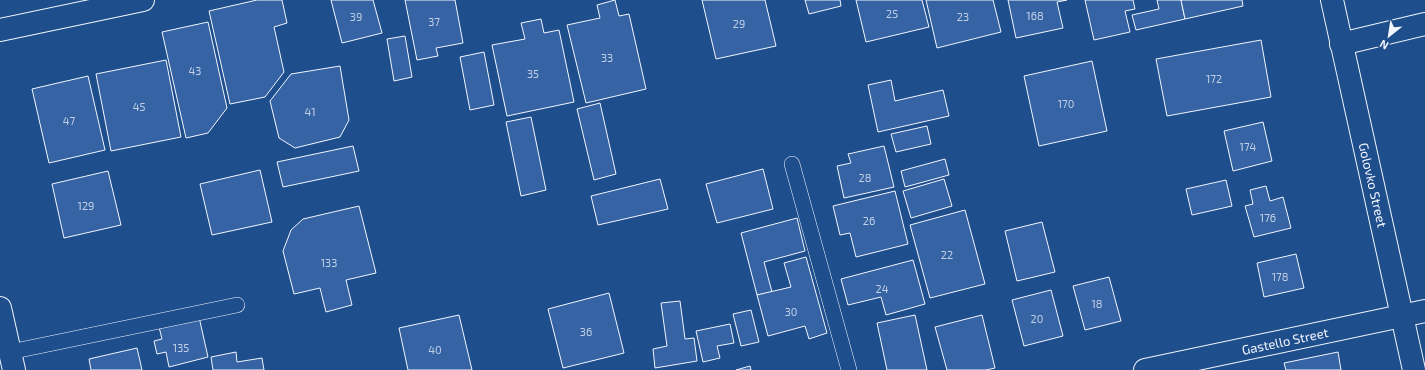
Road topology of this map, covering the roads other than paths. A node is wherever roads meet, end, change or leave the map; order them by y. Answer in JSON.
{"nodes":[{"id":1,"x":143,"y":0,"type":"edge"},
{"id":2,"x":1332,"y":0,"type":"edge"},
{"id":3,"x":1425,"y":24,"type":"edge"},
{"id":4,"x":0,"y":30,"type":"edge"},
{"id":5,"x":1341,"y":44,"type":"junction"},
{"id":6,"x":792,"y":164,"type":"dead end"},
{"id":7,"x":236,"y":305,"type":"dead end"},
{"id":8,"x":0,"y":308,"type":"edge"},
{"id":9,"x":1425,"y":311,"type":"edge"},
{"id":10,"x":1403,"y":316,"type":"junction"},
{"id":11,"x":12,"y":361,"type":"edge"},
{"id":12,"x":849,"y":370,"type":"edge"},
{"id":13,"x":1145,"y":370,"type":"edge"},
{"id":14,"x":1414,"y":370,"type":"edge"}],
"edges":[{"from":1,"to":4,"type":"street"},
{"from":2,"to":5,"type":"street","name":"Golovko Street"},
{"from":3,"to":5,"type":"street"},
{"from":5,"to":10,"type":"street","name":"Golovko Street"},
{"from":6,"to":12,"type":"lane"},
{"from":7,"to":11,"type":"lane"},
{"from":8,"to":11,"type":"street"},
{"from":9,"to":10,"type":"street","name":"Gastello Street"},
{"from":10,"to":13,"type":"street","name":"Gastello Street"},
{"from":10,"to":14,"type":"street","name":"Golovko Street"}]}
